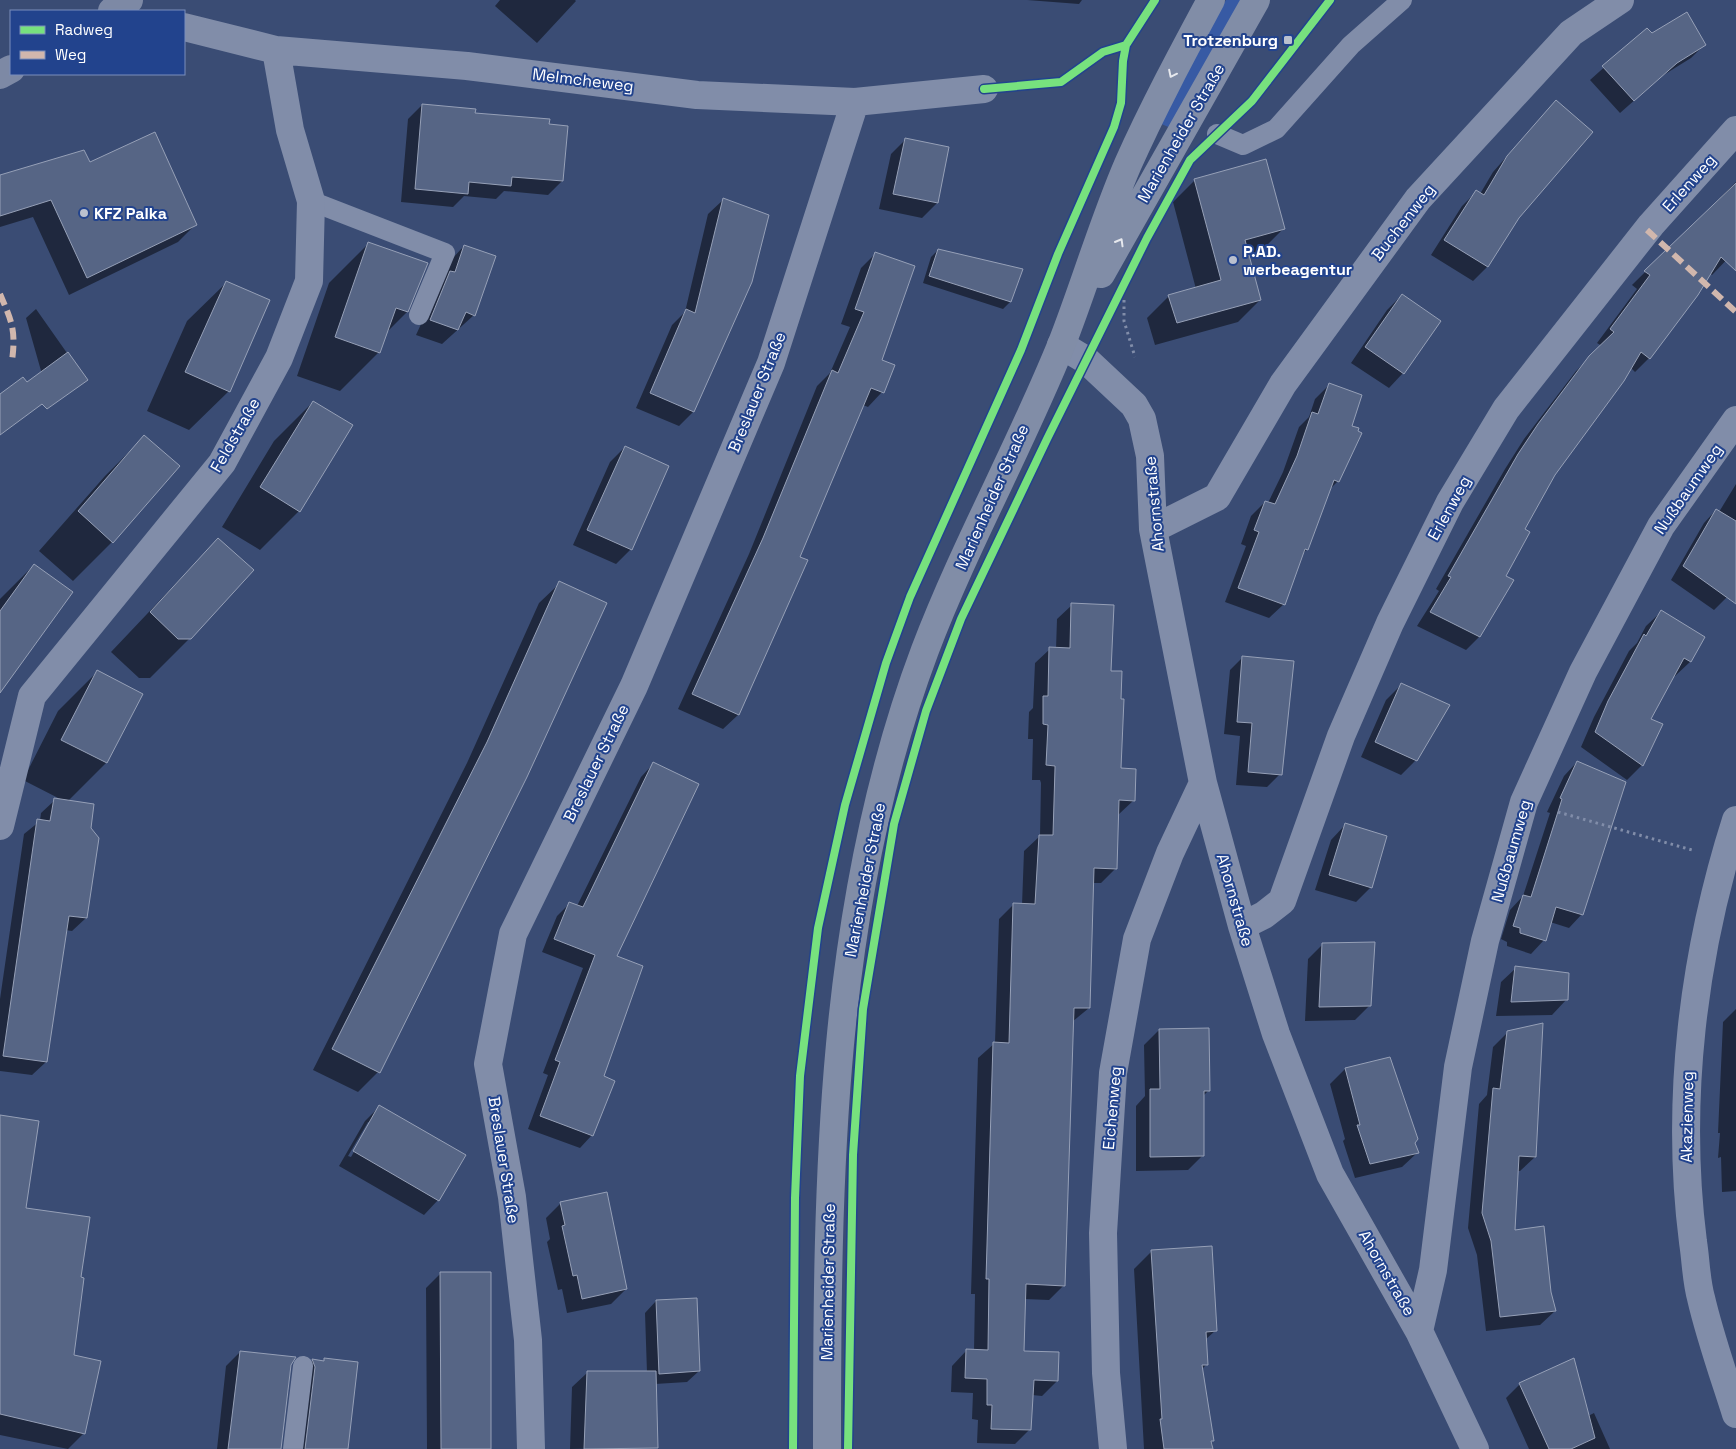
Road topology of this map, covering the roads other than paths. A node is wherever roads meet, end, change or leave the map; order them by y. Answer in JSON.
{"nodes":[{"id":1,"x":1211,"y":0,"type":"edge"},
{"id":2,"x":1256,"y":0,"type":"edge"},
{"id":3,"x":1402,"y":0,"type":"edge"},
{"id":4,"x":1620,"y":0,"type":"edge"},
{"id":5,"x":185,"y":26,"type":"edge"},
{"id":6,"x":276,"y":50,"type":"junction"},
{"id":7,"x":984,"y":89,"type":"dead end"},
{"id":8,"x":855,"y":102,"type":"junction"},
{"id":9,"x":1736,"y":130,"type":"edge"},
{"id":10,"x":1217,"y":134,"type":"dead end"},
{"id":11,"x":311,"y":202,"type":"junction"},
{"id":12,"x":419,"y":315,"type":"dead end"},
{"id":13,"x":1061,"y":345,"type":"junction"},
{"id":14,"x":1736,"y":420,"type":"edge"},
{"id":15,"x":1153,"y":529,"type":"junction"},
{"id":16,"x":1204,"y":783,"type":"junction"},
{"id":17,"x":1736,"y":820,"type":"edge"},
{"id":18,"x":0,"y":826,"type":"edge"},
{"id":19,"x":1242,"y":926,"type":"junction"},
{"id":20,"x":1419,"y":1331,"type":"junction"},
{"id":21,"x":303,"y":1366,"type":"dead end"},
{"id":22,"x":1736,"y":1414,"type":"edge"},
{"id":23,"x":293,"y":1449,"type":"edge"},
{"id":24,"x":531,"y":1449,"type":"edge"},
{"id":25,"x":827,"y":1449,"type":"edge"},
{"id":26,"x":1113,"y":1449,"type":"edge"},
{"id":27,"x":1475,"y":1449,"type":"edge"}],
"edges":[{"from":1,"to":13,"type":"main road","name":"Marienheider Straße","one_way":true},
{"from":13,"to":2,"type":"main road","name":"Marienheider Straße","one_way":true},
{"from":3,"to":10,"type":"lane"},
{"from":4,"to":15,"type":"street","name":"Buchenweg"},
{"from":5,"to":6,"type":"street","name":"Melmcheweg"},
{"from":6,"to":8,"type":"street","name":"Melmcheweg"},
{"from":6,"to":11,"type":"street","name":"Feldstraße"},
{"from":7,"to":8,"type":"street","name":"Melmcheweg"},
{"from":8,"to":24,"type":"street","name":"Breslauer Straße"},
{"from":9,"to":19,"type":"street","name":"Erlenweg"},
{"from":11,"to":12,"type":"lane"},
{"from":11,"to":18,"type":"street","name":"Feldstraße"},
{"from":13,"to":15,"type":"street","name":"Ahornstraße"},
{"from":13,"to":25,"type":"main road","name":"Marienheider Straße"},
{"from":14,"to":20,"type":"street","name":"Nußbaumweg"},
{"from":15,"to":16,"type":"street","name":"Ahornstraße"},
{"from":16,"to":19,"type":"street","name":"Ahornstraße"},
{"from":16,"to":26,"type":"street","name":"Eichenweg"},
{"from":17,"to":22,"type":"street","name":"Akazienweg"},
{"from":19,"to":20,"type":"street","name":"Ahornstraße"},
{"from":20,"to":27,"type":"street","name":"Ahornstraße"},
{"from":21,"to":23,"type":"lane"}]}
